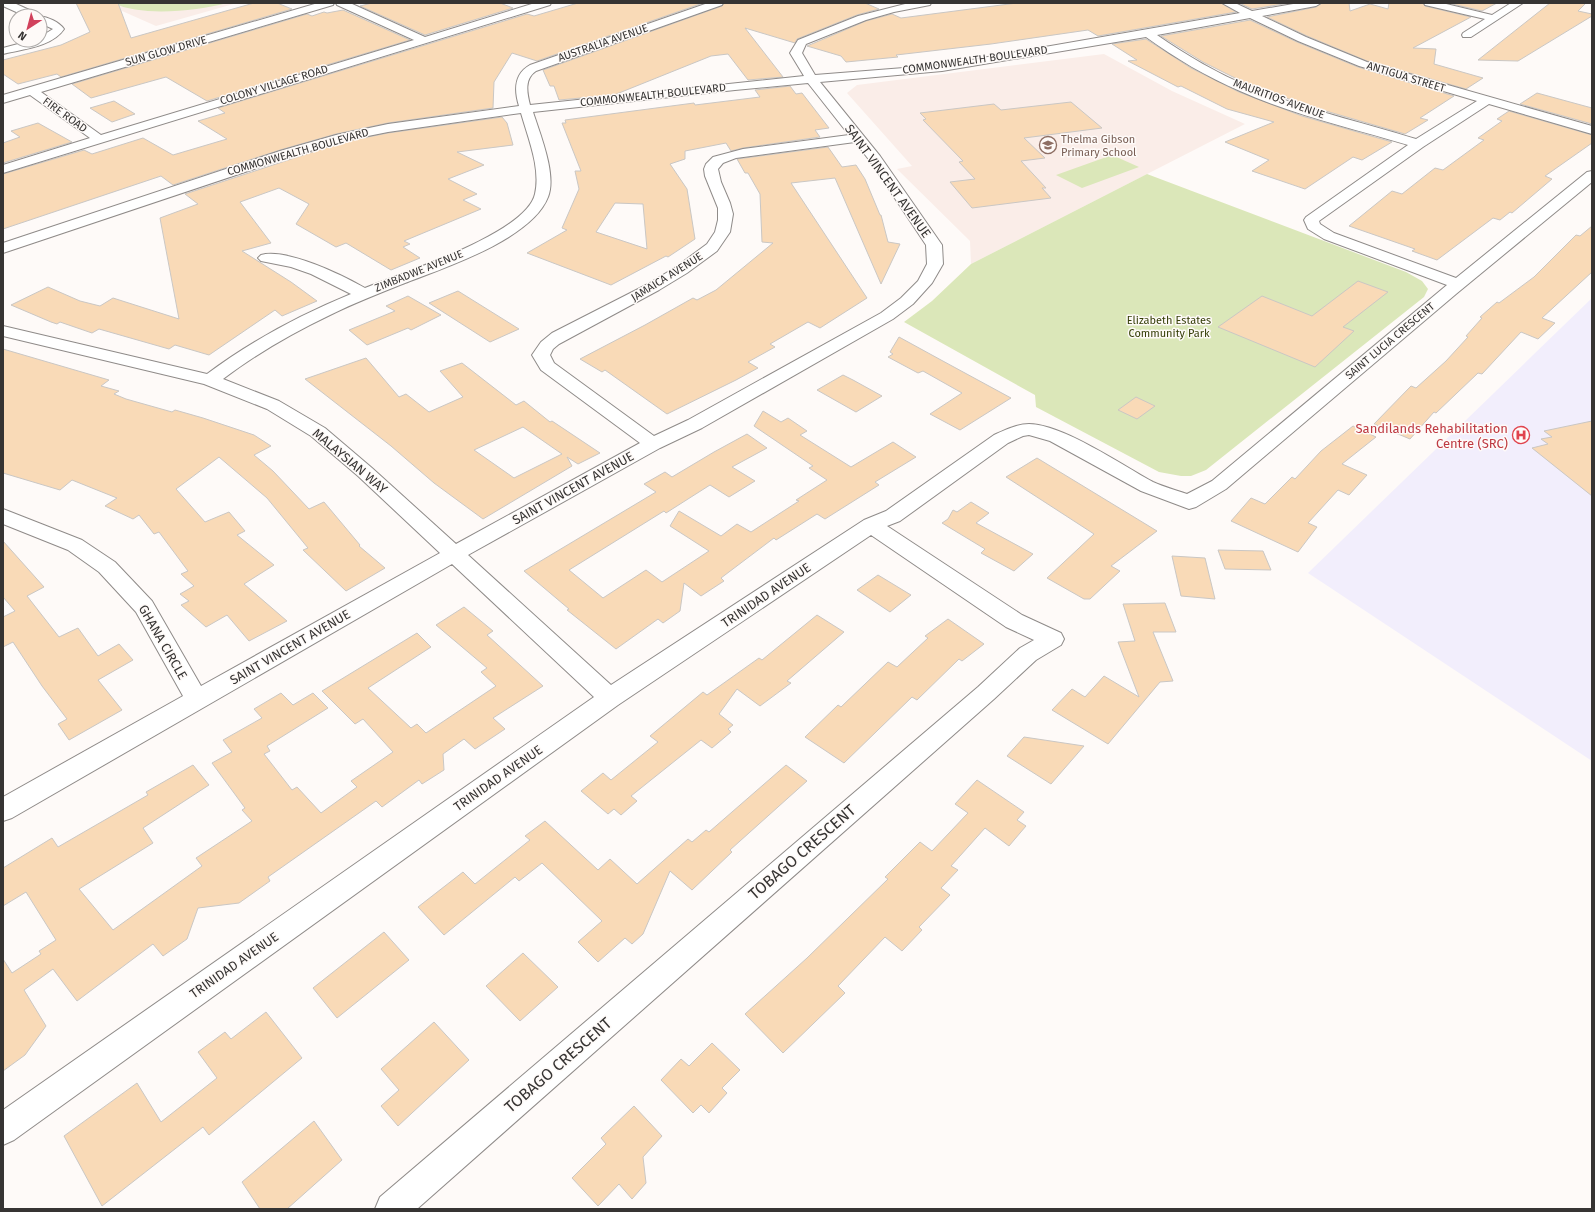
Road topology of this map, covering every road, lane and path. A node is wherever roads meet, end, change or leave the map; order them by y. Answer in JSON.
{"nodes":[{"id":1,"x":6,"y":3,"type":"edge"},
{"id":2,"x":330,"y":3,"type":"edge"},
{"id":3,"x":341,"y":3,"type":"edge"},
{"id":4,"x":546,"y":3,"type":"edge"},
{"id":5,"x":718,"y":3,"type":"edge"},
{"id":6,"x":926,"y":3,"type":"edge"},
{"id":7,"x":1227,"y":3,"type":"edge"},
{"id":8,"x":1316,"y":3,"type":"edge"},
{"id":9,"x":1429,"y":3,"type":"edge"},
{"id":10,"x":1518,"y":3,"type":"edge"},
{"id":11,"x":17,"y":8,"type":"edge"},
{"id":12,"x":1250,"y":16,"type":"junction"},
{"id":13,"x":1493,"y":18,"type":"junction"},
{"id":14,"x":48,"y":23,"type":"edge"},
{"id":15,"x":1148,"y":33,"type":"junction"},
{"id":16,"x":1466,"y":35,"type":"dead end"},
{"id":17,"x":48,"y":38,"type":"edge"},
{"id":18,"x":423,"y":40,"type":"junction"},
{"id":19,"x":14,"y":48,"type":"edge"},
{"id":20,"x":3,"y":51,"type":"edge"},
{"id":21,"x":812,"y":80,"type":"junction"},
{"id":22,"x":32,"y":91,"type":"junction"},
{"id":23,"x":3,"y":100,"type":"edge"},
{"id":24,"x":1486,"y":100,"type":"junction"},
{"id":25,"x":525,"y":109,"type":"junction"},
{"id":26,"x":1592,"y":130,"type":"edge"},
{"id":27,"x":859,"y":138,"type":"junction"},
{"id":28,"x":99,"y":139,"type":"junction"},
{"id":29,"x":1418,"y":144,"type":"junction"},
{"id":30,"x":3,"y":168,"type":"edge"},
{"id":31,"x":1592,"y":175,"type":"edge"},
{"id":32,"x":3,"y":248,"type":"edge"},
{"id":33,"x":266,"y":258,"type":"dead end"},
{"id":34,"x":1458,"y":284,"type":"junction"},
{"id":35,"x":363,"y":294,"type":"junction"},
{"id":36,"x":3,"y":331,"type":"edge"},
{"id":37,"x":210,"y":380,"type":"junction"},
{"id":38,"x":1001,"y":439,"type":"joint"},
{"id":39,"x":653,"y":444,"type":"junction"},
{"id":40,"x":3,"y":516,"type":"edge"},
{"id":41,"x":871,"y":526,"type":"junction"},
{"id":42,"x":454,"y":554,"type":"junction"},
{"id":43,"x":610,"y":698,"type":"junction"},
{"id":44,"x":197,"y":700,"type":"junction"},
{"id":45,"x":3,"y":810,"type":"edge"},
{"id":46,"x":3,"y":1129,"type":"edge"},
{"id":47,"x":392,"y":1209,"type":"edge"}],
"edges":[{"from":1,"to":11,"type":"street"},
{"from":2,"to":22,"type":"street","name":"SUN GLOW DRIVE"},
{"from":3,"to":18,"type":"street"},
{"from":4,"to":18,"type":"street","name":"COLONY VILLAGE ROAD"},
{"from":5,"to":25,"type":"street","name":"AUSTRALIA AVENUE"},
{"from":6,"to":21,"type":"street","name":"SAINT VINCENT AVENUE"},
{"from":7,"to":12,"type":"street","name":"ANTIGUA STREET"},
{"from":8,"to":12,"type":"street","name":"COMMONWEALTH BOULEVARD"},
{"from":9,"to":13,"type":"street"},
{"from":10,"to":13,"type":"street"},
{"from":12,"to":15,"type":"street","name":"COMMONWEALTH BOULEVARD"},
{"from":12,"to":24,"type":"street","name":"ANTIGUA STREET"},
{"from":13,"to":16,"type":"street"},
{"from":14,"to":17,"type":"street"},
{"from":15,"to":21,"type":"street","name":"COMMONWEALTH BOULEVARD"},
{"from":15,"to":29,"type":"street","name":"MAURITIOS AVENUE"},
{"from":18,"to":28,"type":"street","name":"COLONY VILLAGE ROAD"},
{"from":19,"to":20,"type":"street"},
{"from":21,"to":25,"type":"street","name":"COMMONWEALTH BOULEVARD"},
{"from":21,"to":27,"type":"street","name":"SAINT VINCENT AVENUE"},
{"from":22,"to":23,"type":"street","name":"SUN GLOW DRIVE"},
{"from":22,"to":28,"type":"street","name":"FIRE ROAD"},
{"from":24,"to":26,"type":"street","name":"ANTIGUA STREET"},
{"from":24,"to":29,"type":"street"},
{"from":25,"to":32,"type":"street","name":"COMMONWEALTH BOULEVARD"},
{"from":25,"to":35,"type":"street","name":"ZIMBADWE AVENUE"},
{"from":27,"to":39,"type":"street","name":"SAINT VINCENT AVENUE"},
{"from":27,"to":39,"type":"street","name":"JAMAICA AVENUE"},
{"from":28,"to":30,"type":"street","name":"COLONY VILLAGE ROAD"},
{"from":29,"to":34,"type":"street"},
{"from":31,"to":34,"type":"street"},
{"from":33,"to":35,"type":"street"},
{"from":34,"to":38,"type":"street","name":"SAINT LUCIA CRESCENT"},
{"from":35,"to":37,"type":"street","name":"ZIMBADWE AVENUE"},
{"from":36,"to":37,"type":"street","name":"MALAYSIAN WAY"},
{"from":37,"to":42,"type":"street","name":"MALAYSIAN WAY"},
{"from":38,"to":41,"type":"street","name":"TRINIDAD AVENUE"},
{"from":39,"to":42,"type":"street","name":"SAINT VINCENT AVENUE"},
{"from":40,"to":44,"type":"street","name":"GHANA CIRCLE"},
{"from":41,"to":43,"type":"street","name":"TRINIDAD AVENUE"},
{"from":41,"to":47,"type":"street","name":"TOBAGO CRESCENT"},
{"from":42,"to":43,"type":"street","name":"MALAYSIAN WAY"},
{"from":42,"to":44,"type":"street","name":"SAINT VINCENT AVENUE"},
{"from":43,"to":46,"type":"street","name":"TRINIDAD AVENUE"},
{"from":44,"to":45,"type":"street","name":"SAINT VINCENT AVENUE"}]}
